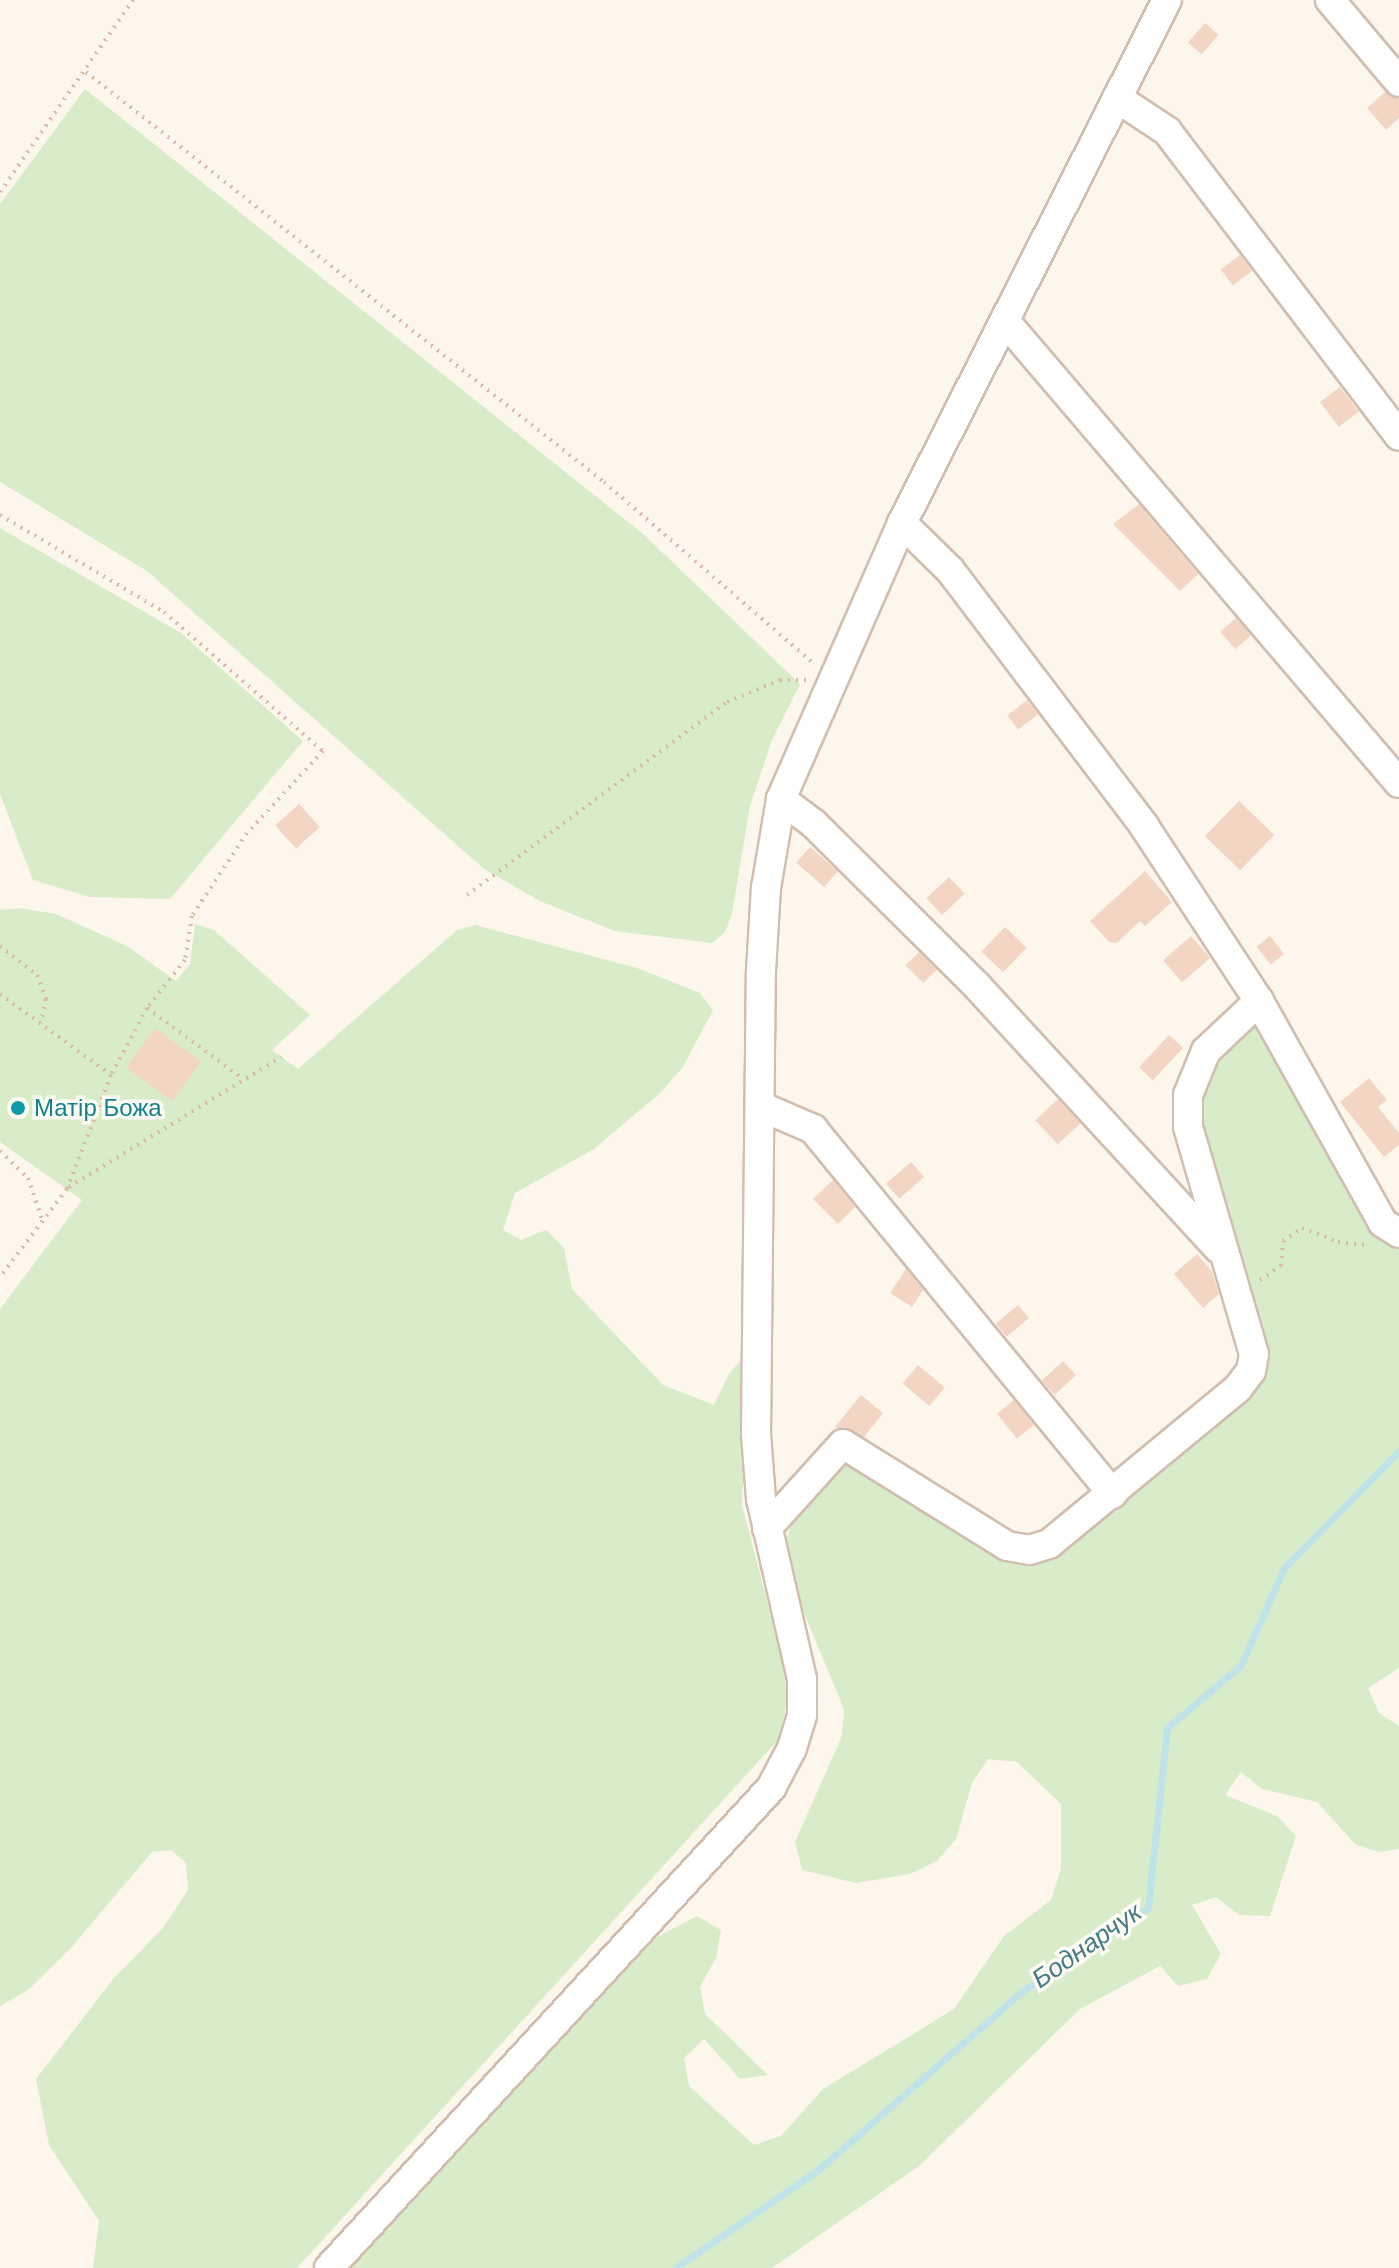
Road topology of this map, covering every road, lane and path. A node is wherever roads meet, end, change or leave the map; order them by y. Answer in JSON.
{"nodes":[{"id":1,"x":133,"y":0,"type":"edge"},
{"id":2,"x":1167,"y":0,"type":"edge"},
{"id":3,"x":1330,"y":0,"type":"edge"},
{"id":4,"x":86,"y":72,"type":"junction"},
{"id":5,"x":1399,"y":82,"type":"edge"},
{"id":6,"x":1117,"y":98,"type":"junction"},
{"id":7,"x":0,"y":192,"type":"edge"},
{"id":8,"x":1005,"y":321,"type":"junction"},
{"id":9,"x":1399,"y":436,"type":"edge"},
{"id":10,"x":0,"y":515,"type":"edge"},
{"id":11,"x":902,"y":523,"type":"junction"},
{"id":12,"x":833,"y":680,"type":"junction"},
{"id":13,"x":1399,"y":783,"type":"edge"},
{"id":14,"x":781,"y":799,"type":"junction"},
{"id":15,"x":467,"y":895,"type":"dead end"},
{"id":16,"x":0,"y":946,"type":"edge"},
{"id":17,"x":2,"y":997,"type":"edge"},
{"id":18,"x":1259,"y":1001,"type":"junction"},
{"id":19,"x":147,"y":1008,"type":"junction"},
{"id":20,"x":41,"y":1023,"type":"junction"},
{"id":21,"x":281,"y":1057,"type":"dead end"},
{"id":22,"x":111,"y":1075,"type":"junction"},
{"id":23,"x":242,"y":1078,"type":"junction"},
{"id":24,"x":762,"y":1107,"type":"junction"},
{"id":25,"x":0,"y":1151,"type":"edge"},
{"id":26,"x":67,"y":1189,"type":"junction"},
{"id":27,"x":43,"y":1222,"type":"junction"},
{"id":28,"x":1399,"y":1233,"type":"edge"},
{"id":29,"x":1338,"y":1242,"type":"dead end"},
{"id":30,"x":1222,"y":1253,"type":"junction"},
{"id":31,"x":1281,"y":1266,"type":"dead end"},
{"id":32,"x":0,"y":1277,"type":"edge"},
{"id":33,"x":1113,"y":1494,"type":"junction"},
{"id":34,"x":767,"y":1528,"type":"junction"},
{"id":35,"x":329,"y":2268,"type":"edge"}],
"edges":[{"from":1,"to":4,"type":"path"},
{"from":2,"to":6,"type":"street"},
{"from":3,"to":5,"type":"street"},
{"from":4,"to":7,"type":"path"},
{"from":4,"to":12,"type":"path"},
{"from":6,"to":8,"type":"street"},
{"from":6,"to":9,"type":"street"},
{"from":8,"to":11,"type":"street"},
{"from":8,"to":13,"type":"street"},
{"from":10,"to":19,"type":"path"},
{"from":11,"to":12,"type":"street"},
{"from":11,"to":18,"type":"street"},
{"from":12,"to":14,"type":"street"},
{"from":12,"to":15,"type":"path"},
{"from":14,"to":24,"type":"street"},
{"from":14,"to":30,"type":"street"},
{"from":16,"to":20,"type":"path"},
{"from":17,"to":20,"type":"path"},
{"from":18,"to":28,"type":"street"},
{"from":18,"to":30,"type":"street"},
{"from":19,"to":22,"type":"path"},
{"from":19,"to":23,"type":"path"},
{"from":20,"to":22,"type":"path"},
{"from":21,"to":23,"type":"path"},
{"from":22,"to":26,"type":"path"},
{"from":23,"to":26,"type":"path"},
{"from":24,"to":33,"type":"street"},
{"from":24,"to":34,"type":"street"},
{"from":25,"to":27,"type":"path"},
{"from":26,"to":27,"type":"path"},
{"from":27,"to":32,"type":"path"},
{"from":29,"to":31,"type":"path"},
{"from":30,"to":33,"type":"street"},
{"from":33,"to":34,"type":"street"},
{"from":34,"to":35,"type":"street"}]}
